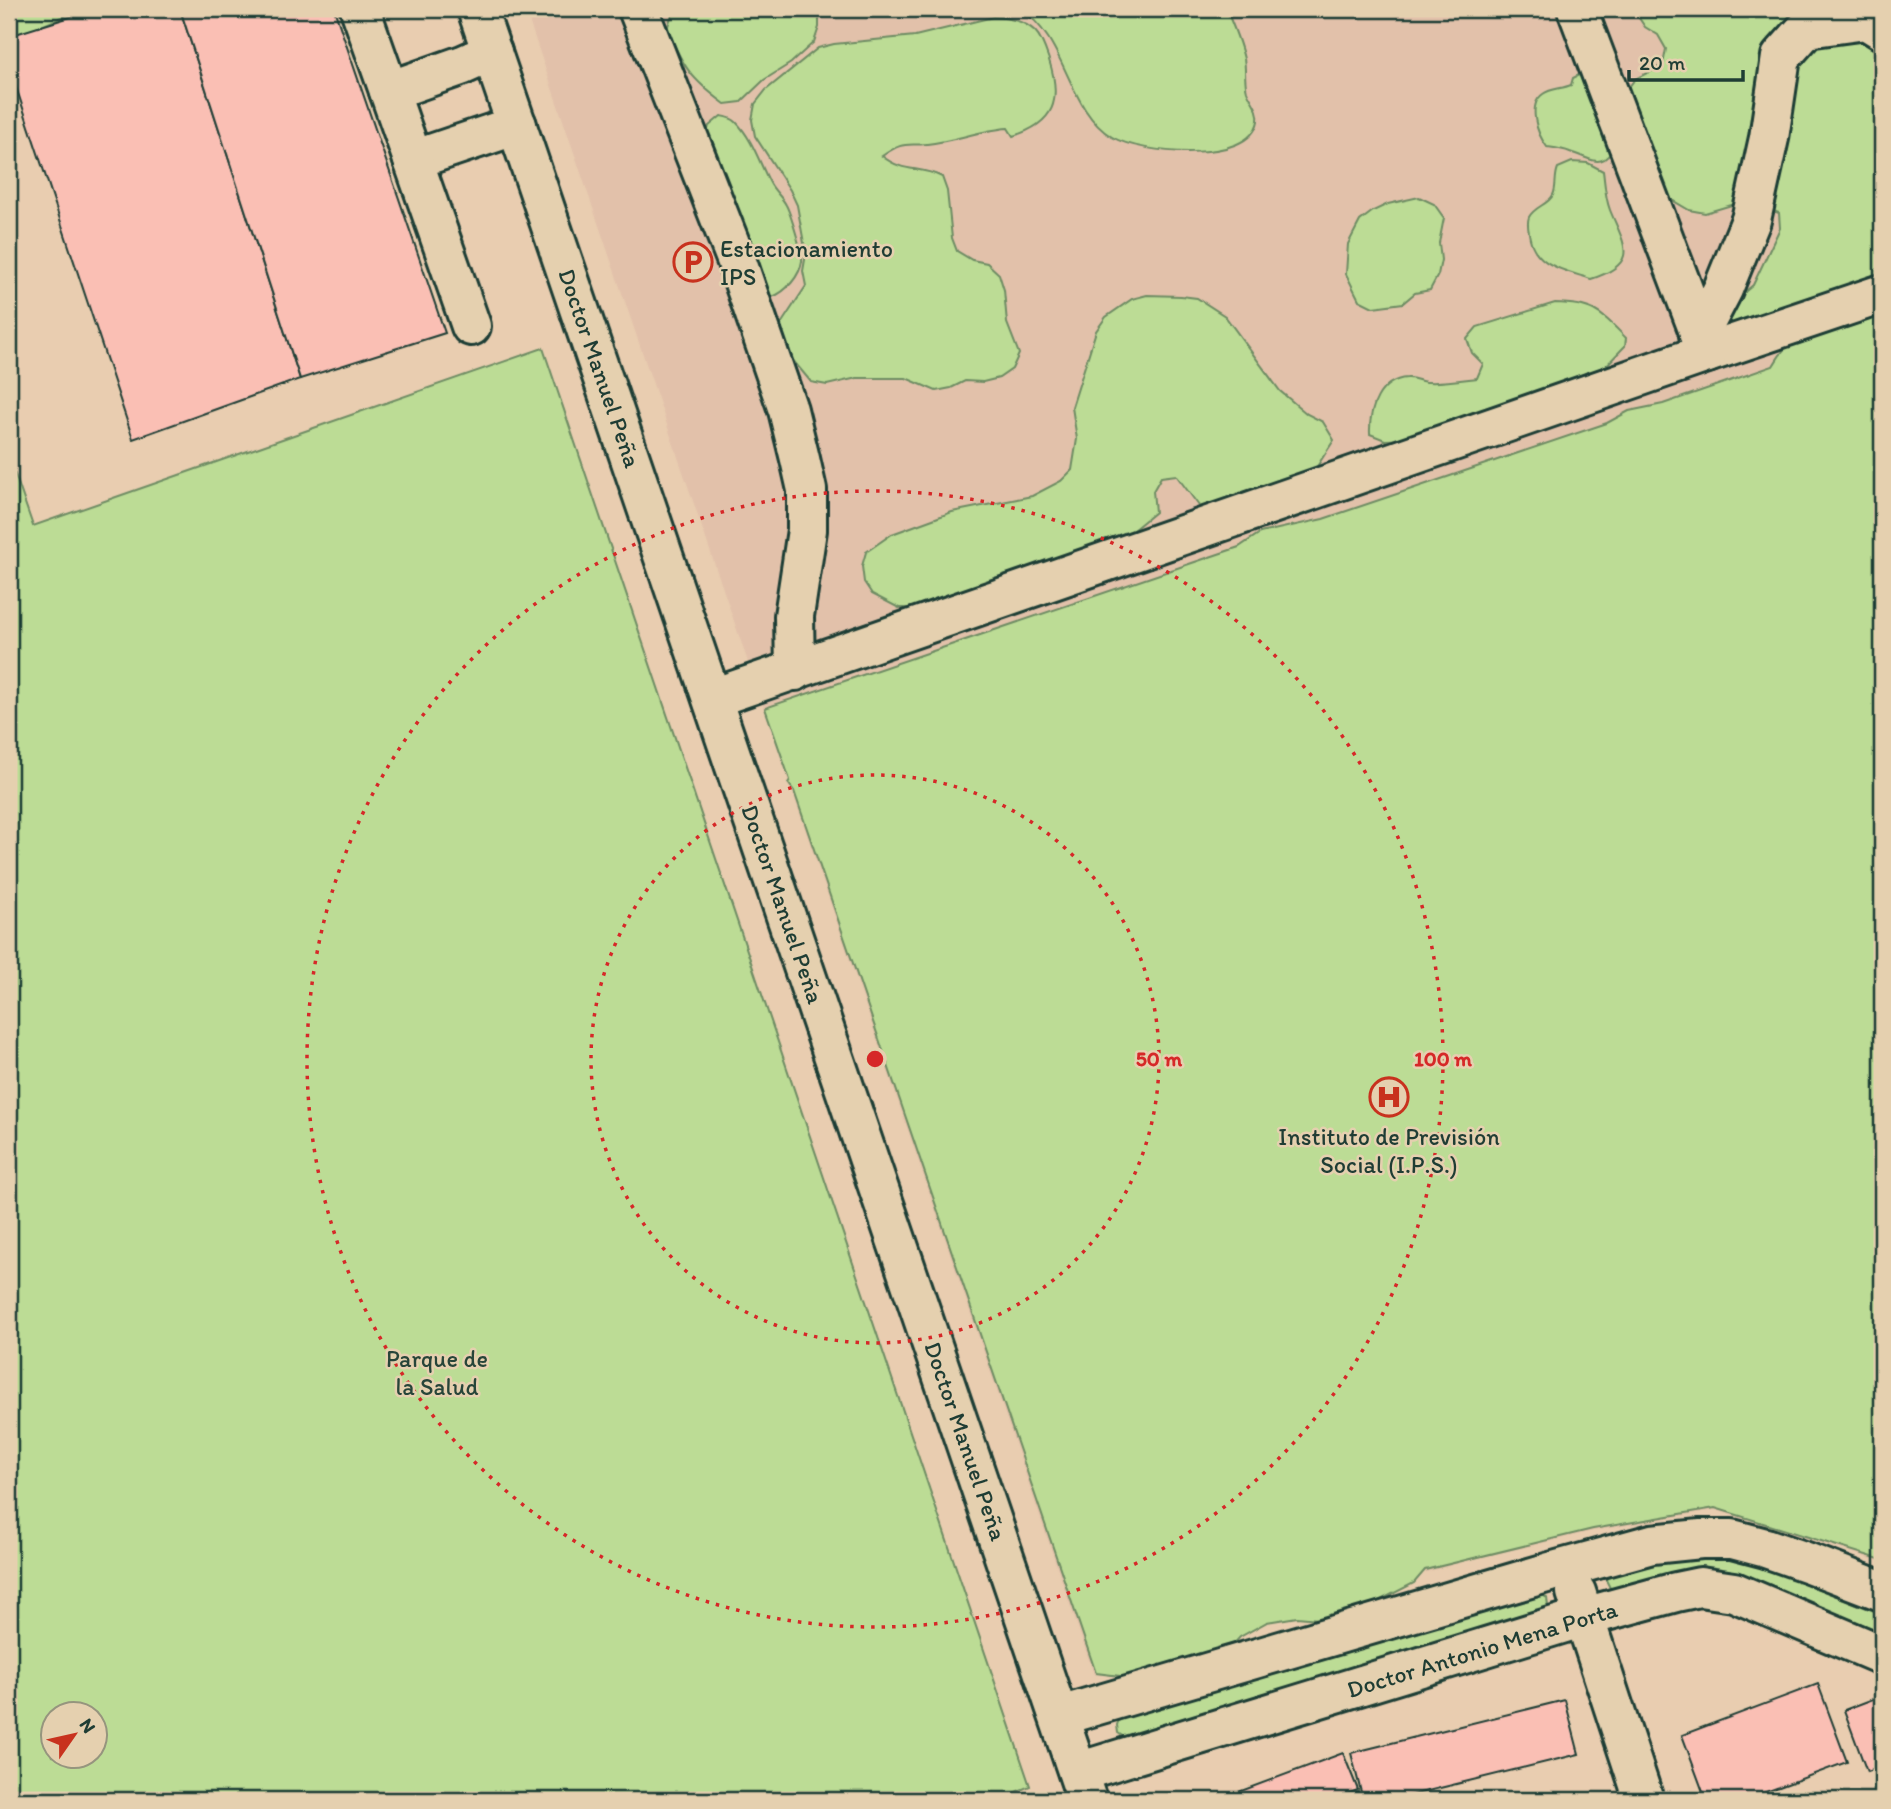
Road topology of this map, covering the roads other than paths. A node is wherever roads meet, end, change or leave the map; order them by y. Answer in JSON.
{"nodes":[{"id":1,"x":360,"y":9,"type":"edge"},
{"id":2,"x":477,"y":9,"type":"edge"},
{"id":3,"x":638,"y":9,"type":"edge"},
{"id":4,"x":1577,"y":9,"type":"edge"},
{"id":5,"x":1882,"y":30,"type":"edge"},
{"id":6,"x":492,"y":52,"type":"junction"},
{"id":7,"x":389,"y":91,"type":"junction"},
{"id":8,"x":517,"y":125,"type":"junction"},
{"id":9,"x":413,"y":160,"type":"junction"},
{"id":10,"x":1882,"y":294,"type":"edge"},
{"id":11,"x":471,"y":326,"type":"dead end"},
{"id":12,"x":1703,"y":344,"type":"junction"},
{"id":13,"x":795,"y":671,"type":"junction"},
{"id":14,"x":713,"y":698,"type":"junction"},
{"id":15,"x":1568,"y":1567,"type":"junction"},
{"id":16,"x":1882,"y":1591,"type":"edge"},
{"id":17,"x":1584,"y":1617,"type":"junction"},
{"id":18,"x":1882,"y":1655,"type":"edge"},
{"id":19,"x":1060,"y":1716,"type":"junction"},
{"id":20,"x":1083,"y":1786,"type":"edge"},
{"id":21,"x":1644,"y":1800,"type":"edge"}],
"edges":[{"from":1,"to":7,"type":"street"},
{"from":2,"to":6,"type":"street","name":"Doctor Manuel Peña"},
{"from":3,"to":13,"type":"street"},
{"from":4,"to":12,"type":"street"},
{"from":5,"to":12,"type":"street"},
{"from":6,"to":7,"type":"street"},
{"from":6,"to":8,"type":"street","name":"Doctor Manuel Peña"},
{"from":7,"to":9,"type":"street"},
{"from":8,"to":9,"type":"street"},
{"from":8,"to":14,"type":"street","name":"Doctor Manuel Peña"},
{"from":9,"to":11,"type":"street"},
{"from":10,"to":12,"type":"street"},
{"from":12,"to":13,"type":"street"},
{"from":13,"to":14,"type":"street"},
{"from":14,"to":19,"type":"street","name":"Doctor Manuel Peña"},
{"from":15,"to":16,"type":"street"},
{"from":15,"to":17,"type":"street"},
{"from":15,"to":19,"type":"street"},
{"from":17,"to":18,"type":"street","name":"Doctor Antonio Mena Porta"},
{"from":17,"to":20,"type":"street","name":"Doctor Antonio Mena Porta"},
{"from":17,"to":21,"type":"street"},
{"from":19,"to":20,"type":"street","name":"Doctor Manuel Peña"}]}
